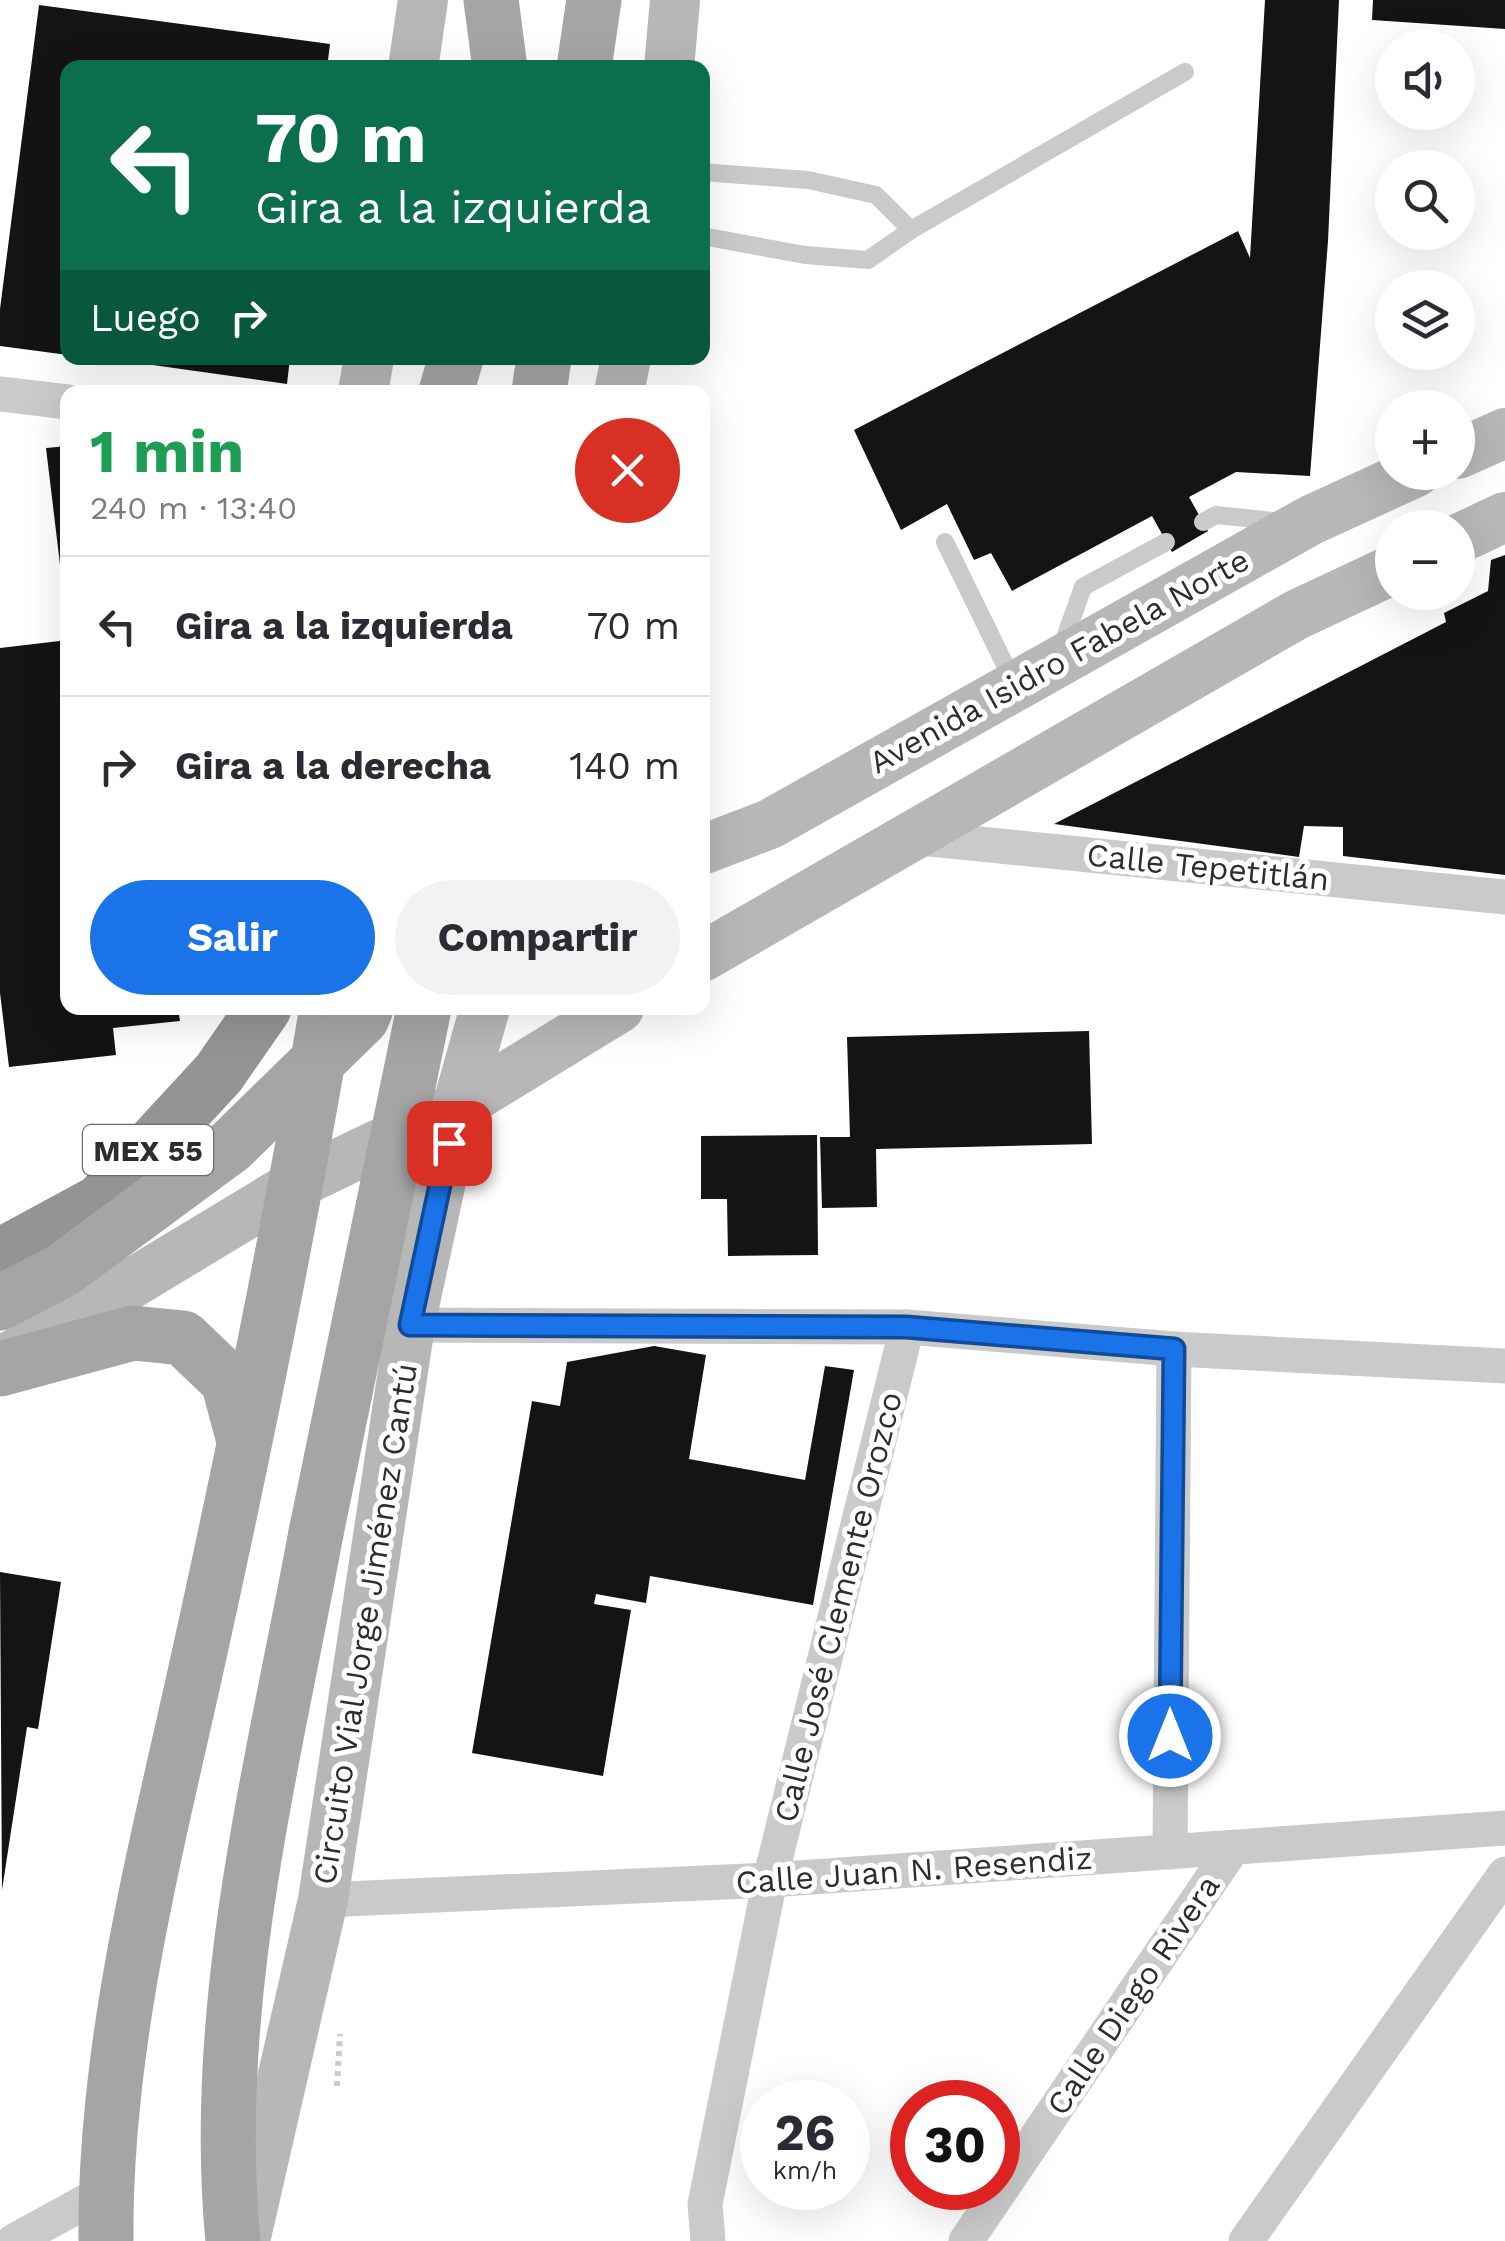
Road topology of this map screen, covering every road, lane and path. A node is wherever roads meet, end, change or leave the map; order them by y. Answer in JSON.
{"nodes":[{"id":1,"x":423,"y":0,"type":"edge"},
{"id":2,"x":491,"y":0,"type":"edge"},
{"id":3,"x":518,"y":0,"type":"edge"},
{"id":4,"x":594,"y":0,"type":"edge"},
{"id":5,"x":675,"y":0,"type":"edge"},
{"id":6,"x":413,"y":60,"type":"edge"},
{"id":7,"x":499,"y":60,"type":"edge"},
{"id":8,"x":516,"y":60,"type":"edge"},
{"id":9,"x":585,"y":60,"type":"edge"},
{"id":10,"x":669,"y":60,"type":"edge"},
{"id":11,"x":1185,"y":72,"type":"dead end"},
{"id":12,"x":710,"y":173,"type":"edge"},
{"id":13,"x":911,"y":230,"type":"junction"},
{"id":14,"x":710,"y":237,"type":"edge"},
{"id":15,"x":0,"y":394,"type":"edge"},
{"id":16,"x":60,"y":401,"type":"edge"},
{"id":17,"x":1505,"y":432,"type":"edge"},
{"id":18,"x":1475,"y":446,"type":"edge"},
{"id":19,"x":1377,"y":490,"type":"edge"},
{"id":20,"x":1505,"y":516,"type":"edge"},
{"id":21,"x":1203,"y":522,"type":"dead end"},
{"id":22,"x":1304,"y":524,"type":"junction"},
{"id":23,"x":1475,"y":531,"type":"edge"},
{"id":24,"x":945,"y":542,"type":"dead end"},
{"id":25,"x":1166,"y":542,"type":"dead end"},
{"id":26,"x":1375,"y":578,"type":"edge"},
{"id":27,"x":1036,"y":675,"type":"junction"},
{"id":28,"x":710,"y":812,"type":"edge"},
{"id":29,"x":770,"y":824,"type":"junction"},
{"id":30,"x":911,"y":838,"type":"junction"},
{"id":31,"x":710,"y":847,"type":"edge"},
{"id":32,"x":1505,"y":897,"type":"edge"},
{"id":33,"x":710,"y":951,"type":"edge"},
{"id":34,"x":231,"y":1015,"type":"edge"},
{"id":35,"x":259,"y":1015,"type":"edge"},
{"id":36,"x":327,"y":1015,"type":"edge"},
{"id":37,"x":363,"y":1015,"type":"edge"},
{"id":38,"x":423,"y":1015,"type":"edge"},
{"id":39,"x":483,"y":1015,"type":"edge"},
{"id":40,"x":608,"y":1015,"type":"edge"},
{"id":41,"x":219,"y":1073,"type":"junction"},
{"id":42,"x":457,"y":1107,"type":"junction"},
{"id":43,"x":298,"y":1183,"type":"junction"},
{"id":44,"x":0,"y":1256,"type":"edge"},
{"id":45,"x":0,"y":1302,"type":"edge"},
{"id":46,"x":410,"y":1325,"type":"junction"},
{"id":47,"x":906,"y":1327,"type":"junction"},
{"id":48,"x":1174,"y":1349,"type":"junction"},
{"id":49,"x":0,"y":1366,"type":"edge"},
{"id":50,"x":1505,"y":1366,"type":"edge"},
{"id":51,"x":245,"y":1446,"type":"junction"},
{"id":52,"x":1505,"y":1828,"type":"edge"},
{"id":53,"x":1232,"y":1849,"type":"junction"},
{"id":54,"x":1170,"y":1852,"type":"junction"},
{"id":55,"x":1505,"y":1874,"type":"edge"},
{"id":56,"x":770,"y":1880,"type":"junction"},
{"id":57,"x":323,"y":1900,"type":"junction"},
{"id":58,"x":341,"y":2018,"type":"dead end"},
{"id":59,"x":337,"y":2086,"type":"dead end"},
{"id":60,"x":106,"y":2216,"type":"edge"},
{"id":61,"x":14,"y":2241,"type":"edge"},
{"id":62,"x":233,"y":2241,"type":"edge"},
{"id":63,"x":245,"y":2241,"type":"edge"},
{"id":64,"x":708,"y":2241,"type":"edge"},
{"id":65,"x":966,"y":2241,"type":"edge"},
{"id":66,"x":1246,"y":2241,"type":"edge"}],
"edges":[{"from":1,"to":6,"type":"main road"},
{"from":2,"to":7,"type":"main road"},
{"from":3,"to":8,"type":"main road"},
{"from":4,"to":9,"type":"main road"},
{"from":5,"to":10,"type":"main road"},
{"from":11,"to":13,"type":"lane"},
{"from":12,"to":13,"type":"lane"},
{"from":13,"to":14,"type":"lane"},
{"from":15,"to":16,"type":"street"},
{"from":17,"to":18,"type":"main road"},
{"from":19,"to":22,"type":"main road","name":"Avenida Isidro Fabela Norte"},
{"from":20,"to":23,"type":"main road"},
{"from":21,"to":22,"type":"lane"},
{"from":22,"to":27,"type":"main road","name":"Avenida Isidro Fabela Norte"},
{"from":24,"to":27,"type":"lane"},
{"from":25,"to":27,"type":"lane"},
{"from":26,"to":30,"type":"main road"},
{"from":27,"to":29,"type":"main road","name":"Avenida Isidro Fabela Norte"},
{"from":28,"to":29,"type":"main road"},
{"from":29,"to":31,"type":"main road","name":"Avenida Isidro Fabela Norte"},
{"from":30,"to":32,"type":"street","name":"Calle Tepetitlán"},
{"from":30,"to":33,"type":"main road"},
{"from":34,"to":41,"type":"main road"},
{"from":35,"to":41,"type":"highway","number":"MEX 55"},
{"from":36,"to":43,"type":"main road"},
{"from":37,"to":45,"type":"main road","bridge":true},
{"from":38,"to":62,"type":"main road","name":"Circuito Vial Jorge Jiménez Cantú","bridge":true},
{"from":39,"to":42,"type":"main road","name":"Circuito Vial Jorge Jiménez Cantú"},
{"from":40,"to":42,"type":"main road"},
{"from":41,"to":44,"type":"highway","number":"MEX 55"},
{"from":42,"to":43,"type":"main road"},
{"from":42,"to":46,"type":"main road","name":"Circuito Vial Jorge Jiménez Cantú"},
{"from":43,"to":49,"type":"main road"},
{"from":43,"to":51,"type":"main road"},
{"from":46,"to":47,"type":"street"},
{"from":46,"to":57,"type":"main road","name":"Circuito Vial Jorge Jiménez Cantú"},
{"from":47,"to":48,"type":"street"},
{"from":47,"to":56,"type":"street","name":"Calle José Clemente Orozco"},
{"from":48,"to":50,"type":"street"},
{"from":48,"to":54,"type":"street","name":"Calle Diego Rivera"},
{"from":49,"to":51,"type":"main road"},
{"from":51,"to":60,"type":"main road"},
{"from":52,"to":53,"type":"street","name":"Calle Juan N. Resendiz"},
{"from":53,"to":54,"type":"street","name":"Calle Juan N. Resendiz"},
{"from":53,"to":65,"type":"street","name":"Calle Diego Rivera"},
{"from":54,"to":56,"type":"street","name":"Calle Juan N. Resendiz"},
{"from":55,"to":66,"type":"street"},
{"from":56,"to":57,"type":"street","name":"Calle Juan N. Resendiz"},
{"from":56,"to":64,"type":"street","name":"Calle José Clemente Orozco"},
{"from":57,"to":63,"type":"main road","name":"Circuito Vial Jorge Jiménez Cantú"},
{"from":58,"to":59,"type":"path"},
{"from":60,"to":61,"type":"street"}]}
